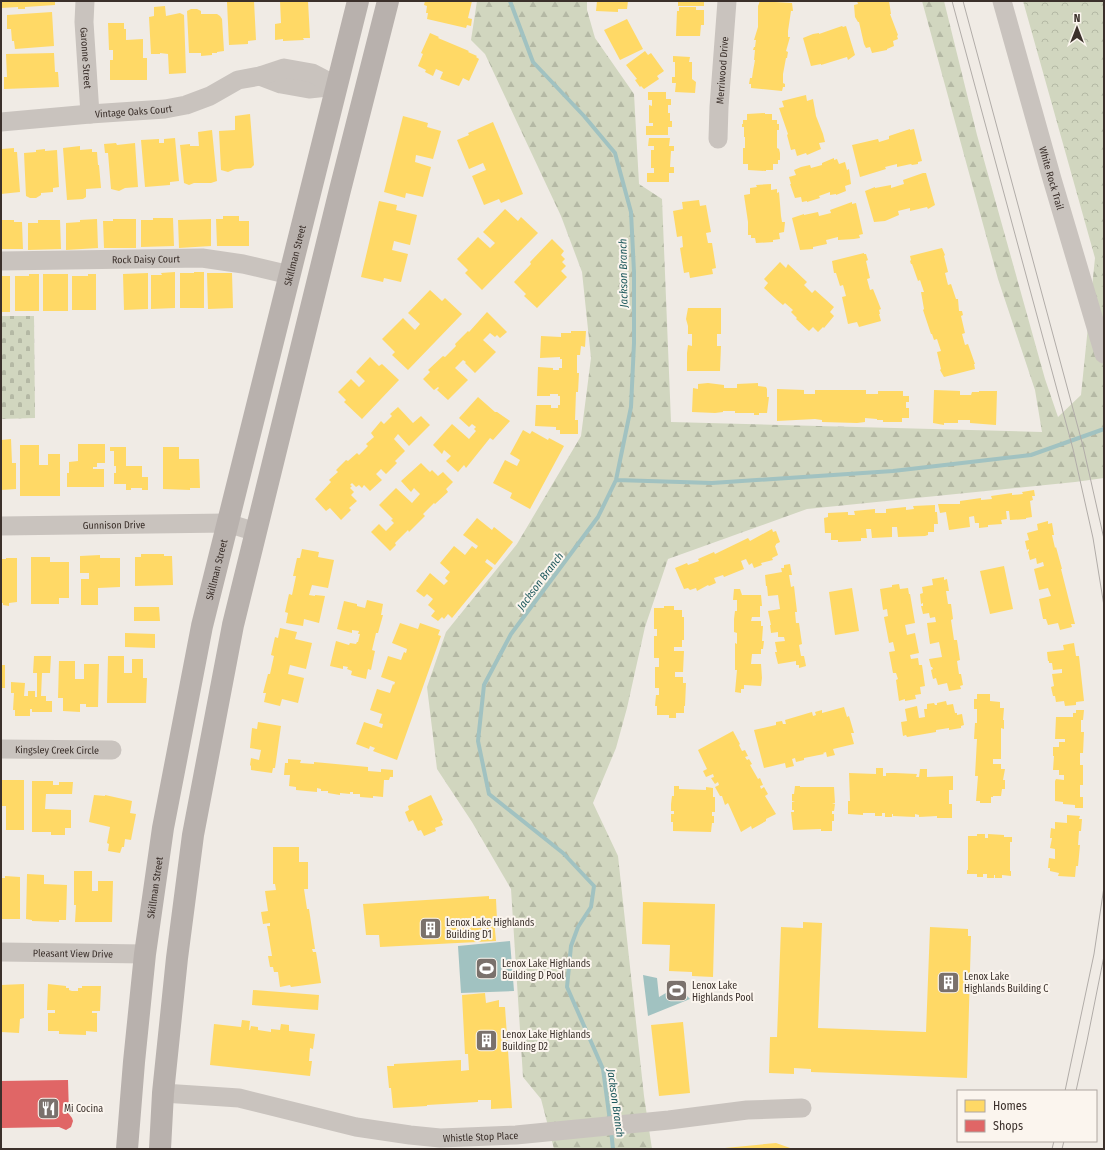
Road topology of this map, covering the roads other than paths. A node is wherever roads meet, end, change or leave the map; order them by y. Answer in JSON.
{"nodes":[{"id":1,"x":85,"y":1,"type":"edge"},
{"id":2,"x":358,"y":1,"type":"edge"},
{"id":3,"x":388,"y":1,"type":"edge"},
{"id":4,"x":727,"y":1,"type":"edge"},
{"id":5,"x":1002,"y":1,"type":"edge"},
{"id":6,"x":337,"y":86,"type":"junction"},
{"id":7,"x":365,"y":90,"type":"junction"},
{"id":8,"x":90,"y":114,"type":"junction"},
{"id":9,"x":1,"y":122,"type":"edge"},
{"id":10,"x":718,"y":139,"type":"dead end"},
{"id":11,"x":1,"y":261,"type":"edge"},
{"id":12,"x":290,"y":275,"type":"junction"},
{"id":13,"x":1104,"y":354,"type":"edge"},
{"id":14,"x":227,"y":524,"type":"junction"},
{"id":15,"x":1,"y":526,"type":"edge"},
{"id":16,"x":256,"y":532,"type":"junction"},
{"id":17,"x":1,"y":749,"type":"edge"},
{"id":18,"x":112,"y":750,"type":"dead end"},
{"id":19,"x":163,"y":828,"type":"junction"},
{"id":20,"x":193,"y":835,"type":"junction"},
{"id":21,"x":1,"y":952,"type":"edge"},
{"id":22,"x":145,"y":954,"type":"junction"},
{"id":23,"x":134,"y":1062,"type":"junction"},
{"id":24,"x":163,"y":1093,"type":"junction"},
{"id":25,"x":802,"y":1108,"type":"dead end"},
{"id":26,"x":440,"y":1143,"type":"edge"},
{"id":27,"x":128,"y":1149,"type":"edge"},
{"id":28,"x":160,"y":1149,"type":"edge"}],
"edges":[{"from":1,"to":8,"type":"street","name":"Garonne Street"},
{"from":2,"to":6,"type":"main road","name":"Skillman Street"},
{"from":3,"to":7,"type":"main road"},
{"from":4,"to":10,"type":"street","name":"Merriwood Drive"},
{"from":5,"to":13,"type":"street","name":"White Rock Trail"},
{"from":6,"to":7,"type":"main road"},
{"from":6,"to":8,"type":"street","name":"Vintage Oaks Court"},
{"from":6,"to":12,"type":"main road","name":"Skillman Street"},
{"from":7,"to":16,"type":"main road"},
{"from":8,"to":9,"type":"street","name":"Vintage Oaks Court"},
{"from":11,"to":12,"type":"street","name":"Rock Daisy Court"},
{"from":12,"to":14,"type":"main road","name":"Skillman Street"},
{"from":14,"to":15,"type":"street","name":"Gunnison Drive"},
{"from":14,"to":16,"type":"street"},
{"from":14,"to":19,"type":"main road","name":"Skillman Street"},
{"from":16,"to":20,"type":"main road"},
{"from":17,"to":18,"type":"street","name":"Kingsley Creek Circle"},
{"from":19,"to":20,"type":"main road"},
{"from":19,"to":22,"type":"main road","name":"Skillman Street"},
{"from":20,"to":24,"type":"main road"},
{"from":21,"to":22,"type":"street","name":"Pleasant View Drive"},
{"from":22,"to":23,"type":"main road","name":"Skillman Street"},
{"from":23,"to":24,"type":"main road"},
{"from":23,"to":27,"type":"main road","name":"Skillman Street"},
{"from":24,"to":26,"type":"street","name":"Whistle Stop Place"},
{"from":24,"to":28,"type":"main road"},
{"from":25,"to":26,"type":"street","name":"Whistle Stop Place"}]}
